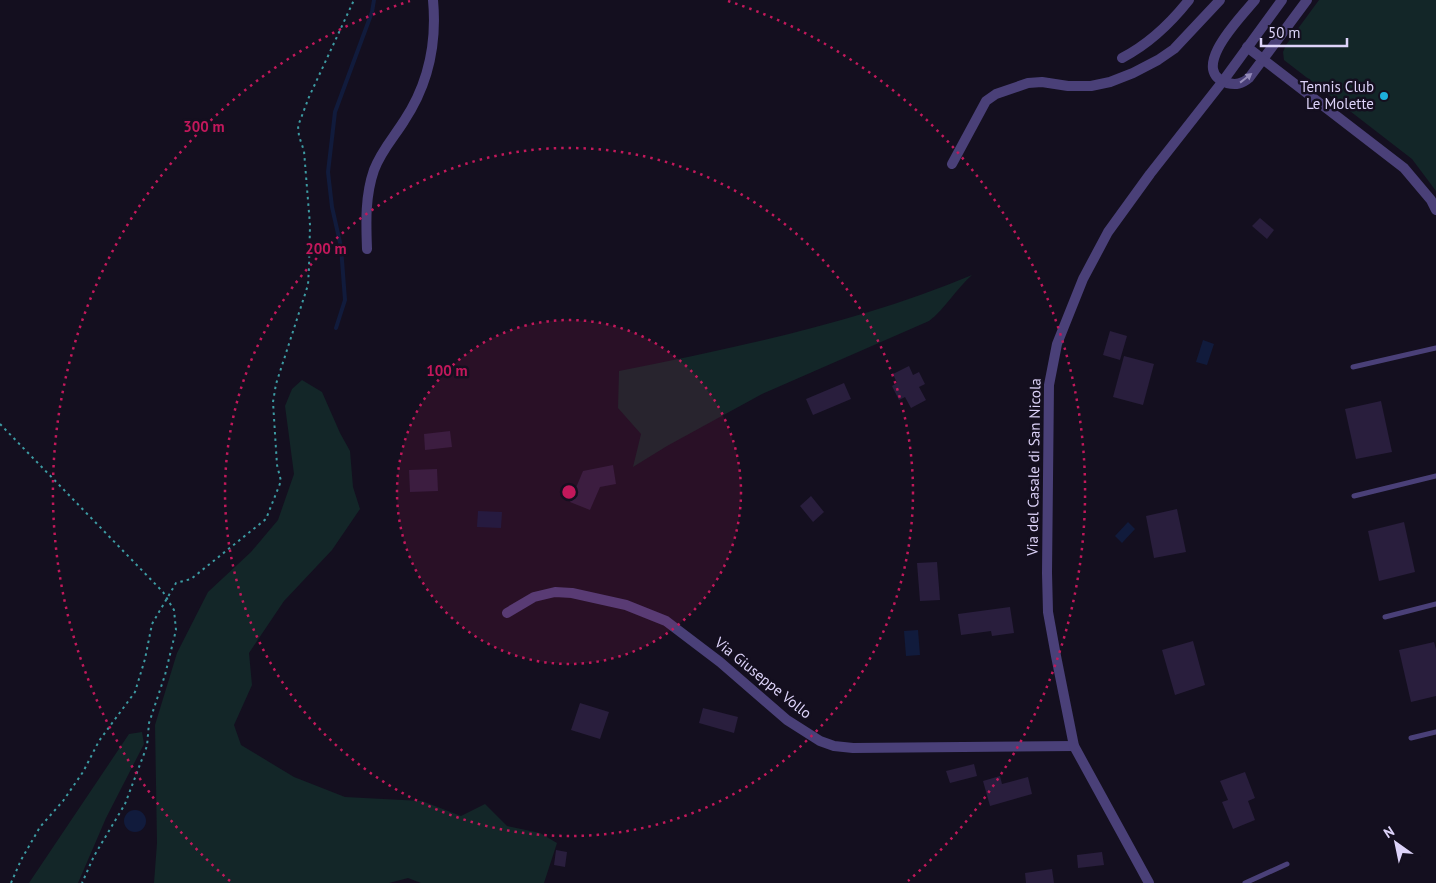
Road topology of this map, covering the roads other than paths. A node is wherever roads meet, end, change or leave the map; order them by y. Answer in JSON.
{"nodes":[{"id":1,"x":434,"y":0,"type":"edge"},
{"id":2,"x":1189,"y":0,"type":"edge"},
{"id":3,"x":1220,"y":0,"type":"edge"},
{"id":4,"x":1255,"y":0,"type":"edge"},
{"id":5,"x":1282,"y":0,"type":"edge"},
{"id":6,"x":1308,"y":0,"type":"edge"},
{"id":7,"x":1247,"y":47,"type":"junction"},
{"id":8,"x":1122,"y":58,"type":"dead end"},
{"id":9,"x":1263,"y":60,"type":"junction"},
{"id":10,"x":1223,"y":81,"type":"junction"},
{"id":11,"x":952,"y":164,"type":"dead end"},
{"id":12,"x":1436,"y":210,"type":"edge"},
{"id":13,"x":367,"y":249,"type":"dead end"},
{"id":14,"x":1436,"y":348,"type":"edge"},
{"id":15,"x":1353,"y":367,"type":"dead end"},
{"id":16,"x":1436,"y":476,"type":"edge"},
{"id":17,"x":1354,"y":496,"type":"dead end"},
{"id":18,"x":1436,"y":604,"type":"edge"},
{"id":19,"x":507,"y":613,"type":"dead end"},
{"id":20,"x":1385,"y":617,"type":"dead end"},
{"id":21,"x":1436,"y":732,"type":"edge"},
{"id":22,"x":1411,"y":738,"type":"dead end"},
{"id":23,"x":1074,"y":746,"type":"junction"},
{"id":24,"x":1287,"y":864,"type":"dead end"},
{"id":25,"x":1149,"y":883,"type":"edge"},
{"id":26,"x":1245,"y":883,"type":"edge"}],
"edges":[{"from":1,"to":13,"type":"street"},
{"from":2,"to":8,"type":"street"},
{"from":3,"to":11,"type":"street"},
{"from":4,"to":10,"type":"street"},
{"from":5,"to":7,"type":"street","name":"Via del Casale di San Nicola"},
{"from":6,"to":9,"type":"street"},
{"from":7,"to":9,"type":"street"},
{"from":7,"to":10,"type":"street","name":"Via del Casale di San Nicola"},
{"from":10,"to":9,"type":"street","one_way":true},
{"from":9,"to":12,"type":"street"},
{"from":10,"to":23,"type":"street","name":"Via del Casale di San Nicola"},
{"from":14,"to":15,"type":"lane"},
{"from":16,"to":17,"type":"lane"},
{"from":18,"to":20,"type":"lane"},
{"from":19,"to":23,"type":"street","name":"Via Giuseppe Vollo"},
{"from":21,"to":22,"type":"lane"},
{"from":23,"to":25,"type":"street","name":"Via del Casale di San Nicola"},
{"from":24,"to":26,"type":"lane"}]}
